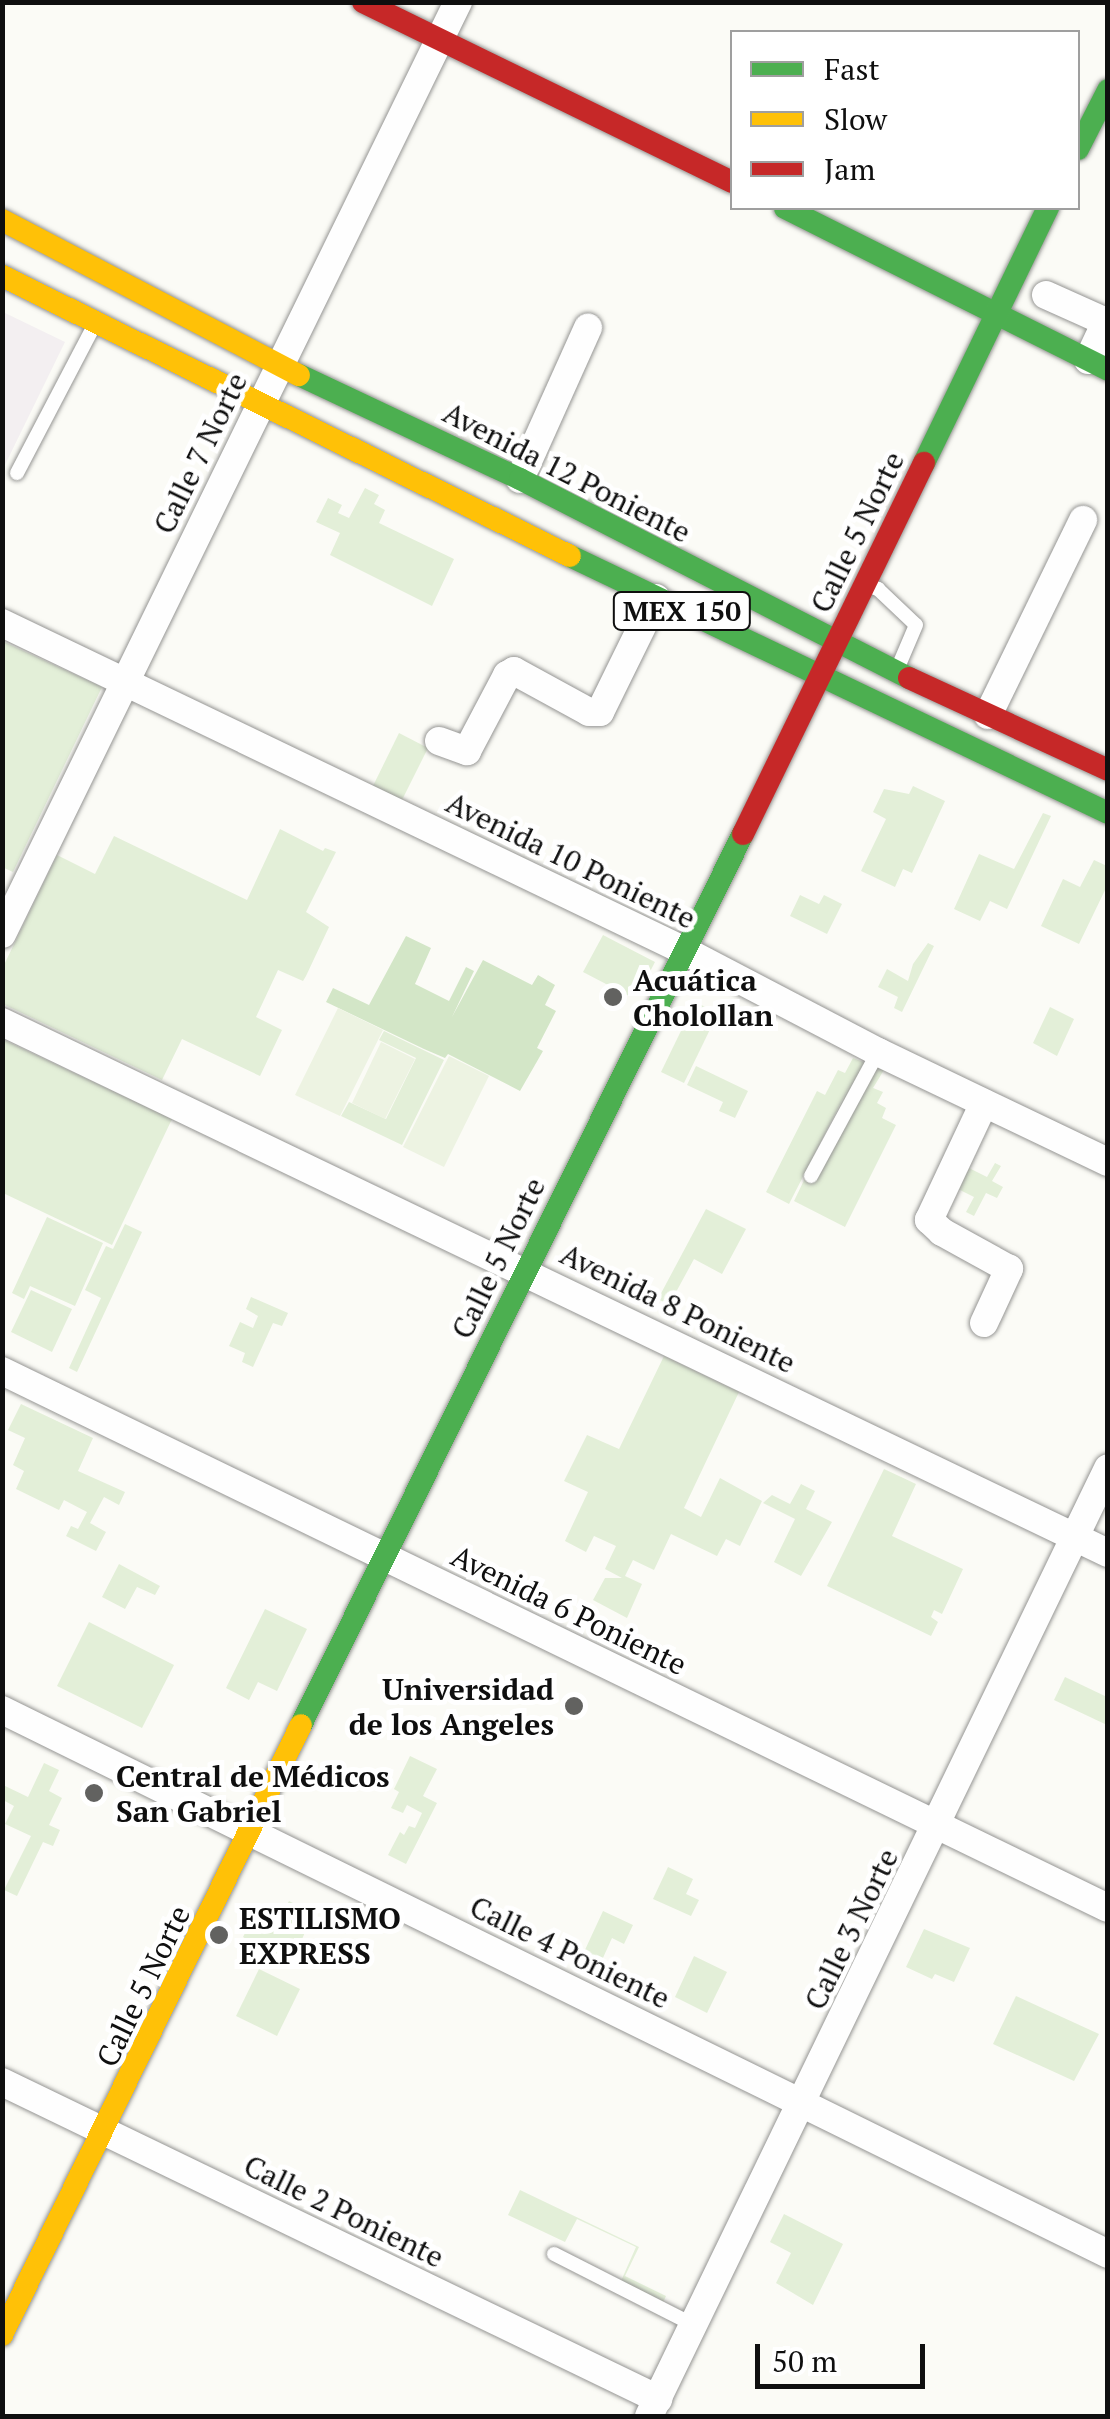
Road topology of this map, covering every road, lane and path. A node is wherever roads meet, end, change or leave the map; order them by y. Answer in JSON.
{"nodes":[{"id":1,"x":364,"y":2,"type":"edge"},
{"id":2,"x":458,"y":2,"type":"edge"},
{"id":3,"x":441,"y":39,"type":"junction"},
{"id":4,"x":1108,"y":90,"type":"edge"},
{"id":5,"x":1080,"y":145,"type":"edge"},
{"id":6,"x":730,"y":181,"type":"edge"},
{"id":7,"x":789,"y":210,"type":"edge"},
{"id":8,"x":1047,"y":210,"type":"edge"},
{"id":9,"x":2,"y":220,"type":"edge"},
{"id":10,"x":2,"y":276,"type":"edge"},
{"id":11,"x":1046,"y":295,"type":"dead end"},
{"id":12,"x":995,"y":310,"type":"junction"},
{"id":13,"x":1107,"y":322,"type":"edge"},
{"id":14,"x":95,"y":324,"type":"junction"},
{"id":15,"x":588,"y":328,"type":"dead end"},
{"id":16,"x":280,"y":364,"type":"junction"},
{"id":17,"x":1098,"y":365,"type":"edge"},
{"id":18,"x":260,"y":404,"type":"junction"},
{"id":19,"x":18,"y":473,"type":"dead end"},
{"id":20,"x":520,"y":479,"type":"junction"},
{"id":21,"x":1083,"y":520,"type":"dead end"},
{"id":22,"x":866,"y":585,"type":"junction"},
{"id":23,"x":656,"y":598,"type":"junction"},
{"id":24,"x":2,"y":623,"type":"edge"},
{"id":25,"x":836,"y":644,"type":"junction"},
{"id":26,"x":896,"y":672,"type":"junction"},
{"id":27,"x":821,"y":677,"type":"junction"},
{"id":28,"x":126,"y":681,"type":"junction"},
{"id":29,"x":988,"y":715,"type":"junction"},
{"id":30,"x":439,"y":741,"type":"dead end"},
{"id":31,"x":1108,"y":770,"type":"edge"},
{"id":32,"x":1108,"y":813,"type":"edge"},
{"id":33,"x":2,"y":934,"type":"edge"},
{"id":34,"x":683,"y":950,"type":"junction"},
{"id":35,"x":2,"y":1022,"type":"edge"},
{"id":36,"x":878,"y":1052,"type":"junction"},
{"id":37,"x":984,"y":1102,"type":"junction"},
{"id":38,"x":1108,"y":1162,"type":"edge"},
{"id":39,"x":811,"y":1176,"type":"dead end"},
{"id":40,"x":525,"y":1270,"type":"junction"},
{"id":41,"x":984,"y":1322,"type":"dead end"},
{"id":42,"x":2,"y":1371,"type":"edge"},
{"id":43,"x":1108,"y":1468,"type":"edge"},
{"id":44,"x":1074,"y":1537,"type":"junction"},
{"id":45,"x":1108,"y":1553,"type":"edge"},
{"id":46,"x":385,"y":1556,"type":"junction"},
{"id":47,"x":3,"y":1712,"type":"edge"},
{"id":48,"x":938,"y":1825,"type":"junction"},
{"id":49,"x":252,"y":1834,"type":"junction"},
{"id":50,"x":1108,"y":1908,"type":"edge"},
{"id":51,"x":2,"y":2082,"type":"edge"},
{"id":52,"x":803,"y":2103,"type":"junction"},
{"id":53,"x":104,"y":2131,"type":"junction"},
{"id":54,"x":554,"y":2254,"type":"dead end"},
{"id":55,"x":1108,"y":2254,"type":"edge"},
{"id":56,"x":694,"y":2325,"type":"junction"},
{"id":57,"x":2,"y":2335,"type":"edge"},
{"id":58,"x":654,"y":2408,"type":"edge"}],
"edges":[{"from":1,"to":3,"type":"street"},
{"from":2,"to":3,"type":"street","name":"Calle 7 Norte"},
{"from":3,"to":6,"type":"street"},
{"from":3,"to":16,"type":"street","name":"Calle 7 Norte"},
{"from":4,"to":5,"type":"street"},
{"from":7,"to":12,"type":"street"},
{"from":8,"to":12,"type":"street","name":"Calle 5 Norte"},
{"from":9,"to":16,"type":"street","name":"Avenida 12 Poniente","number":"MEX 150"},
{"from":10,"to":14,"type":"street","number":"MEX 150"},
{"from":11,"to":13,"type":"street"},
{"from":12,"to":17,"type":"street"},
{"from":12,"to":22,"type":"street","name":"Calle 5 Norte"},
{"from":13,"to":17,"type":"street"},
{"from":14,"to":18,"type":"street","number":"MEX 150"},
{"from":14,"to":19,"type":"lane"},
{"from":15,"to":20,"type":"street"},
{"from":16,"to":18,"type":"street","name":"Calle 7 Norte"},
{"from":16,"to":20,"type":"street","name":"Avenida 12 Poniente","number":"MEX 150"},
{"from":18,"to":23,"type":"street","number":"MEX 150"},
{"from":18,"to":28,"type":"street","name":"Calle 7 Norte"},
{"from":20,"to":25,"type":"street","name":"Avenida 12 Poniente","number":"MEX 150"},
{"from":21,"to":29,"type":"street"},
{"from":22,"to":25,"type":"street","name":"Calle 5 Norte"},
{"from":22,"to":26,"type":"lane"},
{"from":23,"to":27,"type":"street","number":"MEX 150"},
{"from":23,"to":30,"type":"street"},
{"from":24,"to":28,"type":"street","name":"Avenida 10 Poniente"},
{"from":25,"to":26,"type":"street","name":"Avenida 12 Poniente","number":"MEX 150"},
{"from":25,"to":27,"type":"street","name":"Calle 5 Norte"},
{"from":26,"to":29,"type":"street","name":"Avenida 12 Poniente","number":"MEX 150"},
{"from":27,"to":32,"type":"street","number":"MEX 150"},
{"from":27,"to":34,"type":"street","name":"Calle 5 Norte"},
{"from":28,"to":33,"type":"street","name":"Calle 7 Norte"},
{"from":28,"to":34,"type":"street","name":"Avenida 10 Poniente"},
{"from":29,"to":31,"type":"street","name":"Avenida 12 Poniente","number":"MEX 150"},
{"from":34,"to":36,"type":"street","name":"Avenida 10 Poniente"},
{"from":34,"to":40,"type":"street","name":"Calle 5 Norte"},
{"from":35,"to":40,"type":"street","name":"Avenida 8 Poniente"},
{"from":36,"to":37,"type":"street","name":"Avenida 10 Poniente"},
{"from":36,"to":39,"type":"lane"},
{"from":37,"to":38,"type":"street","name":"Avenida 10 Poniente"},
{"from":37,"to":41,"type":"street"},
{"from":40,"to":44,"type":"street","name":"Avenida 8 Poniente"},
{"from":40,"to":46,"type":"street","name":"Calle 5 Norte"},
{"from":42,"to":46,"type":"street","name":"Avenida 6 Poniente"},
{"from":43,"to":44,"type":"street","name":"Calle 3 Norte"},
{"from":44,"to":45,"type":"street","name":"Avenida 8 Poniente"},
{"from":44,"to":48,"type":"street","name":"Calle 3 Norte"},
{"from":46,"to":48,"type":"street","name":"Avenida 6 Poniente"},
{"from":46,"to":49,"type":"street","name":"Calle 5 Norte"},
{"from":47,"to":49,"type":"street","name":"Calle 4 Poniente"},
{"from":48,"to":50,"type":"street","name":"Avenida 6 Poniente"},
{"from":48,"to":52,"type":"street","name":"Calle 3 Norte"},
{"from":49,"to":52,"type":"street","name":"Calle 4 Poniente"},
{"from":49,"to":53,"type":"street","name":"Calle 5 Norte"},
{"from":51,"to":53,"type":"street","name":"Calle 2 Poniente"},
{"from":52,"to":55,"type":"street","name":"Calle 4 Poniente"},
{"from":52,"to":56,"type":"street","name":"Calle 3 Norte"},
{"from":53,"to":57,"type":"street","name":"Calle 5 Norte"},
{"from":53,"to":58,"type":"street","name":"Calle 2 Poniente"},
{"from":54,"to":56,"type":"lane"},
{"from":56,"to":58,"type":"street","name":"Calle 3 Norte"}]}
